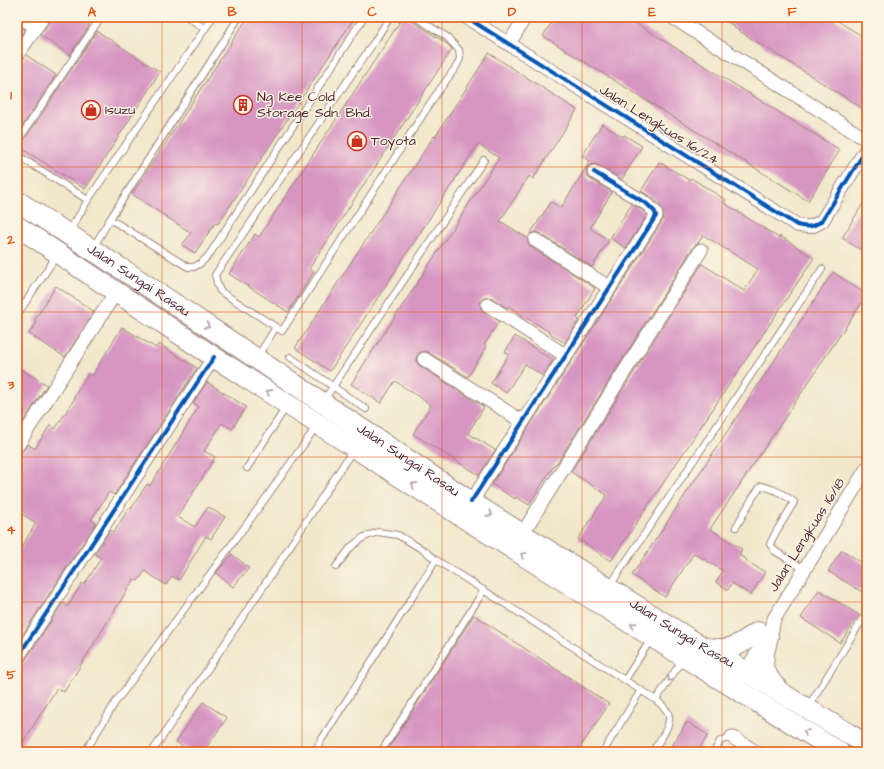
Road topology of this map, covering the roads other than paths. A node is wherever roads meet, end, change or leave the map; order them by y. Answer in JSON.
{"nodes":[{"id":1,"x":20,"y":17,"type":"edge"},
{"id":2,"x":101,"y":17,"type":"edge"},
{"id":3,"x":188,"y":17,"type":"edge"},
{"id":4,"x":213,"y":17,"type":"edge"},
{"id":5,"x":239,"y":17,"type":"edge"},
{"id":6,"x":364,"y":17,"type":"edge"},
{"id":7,"x":390,"y":17,"type":"edge"},
{"id":8,"x":415,"y":17,"type":"edge"},
{"id":9,"x":466,"y":17,"type":"edge"},
{"id":10,"x":525,"y":17,"type":"edge"},
{"id":11,"x":672,"y":17,"type":"edge"},
{"id":12,"x":39,"y":22,"type":"edge"},
{"id":13,"x":205,"y":29,"type":"junction"},
{"id":14,"x":509,"y":44,"type":"junction"},
{"id":15,"x":17,"y":55,"type":"edge"},
{"id":16,"x":867,"y":140,"type":"edge"},
{"id":17,"x":17,"y":142,"type":"edge"},
{"id":18,"x":867,"y":148,"type":"edge"},
{"id":19,"x":17,"y":155,"type":"edge"},
{"id":20,"x":484,"y":160,"type":"dead end"},
{"id":21,"x":594,"y":172,"type":"dead end"},
{"id":22,"x":88,"y":200,"type":"junction"},
{"id":23,"x":17,"y":201,"type":"edge"},
{"id":24,"x":110,"y":219,"type":"junction"},
{"id":25,"x":17,"y":226,"type":"edge"},
{"id":26,"x":68,"y":234,"type":"junction"},
{"id":27,"x":535,"y":240,"type":"dead end"},
{"id":28,"x":92,"y":249,"type":"junction"},
{"id":29,"x":701,"y":250,"type":"dead end"},
{"id":30,"x":58,"y":254,"type":"junction"},
{"id":31,"x":822,"y":269,"type":"dead end"},
{"id":32,"x":610,"y":288,"type":"junction"},
{"id":33,"x":116,"y":292,"type":"junction"},
{"id":34,"x":488,"y":305,"type":"dead end"},
{"id":35,"x":17,"y":315,"type":"edge"},
{"id":36,"x":276,"y":327,"type":"junction"},
{"id":37,"x":566,"y":356,"type":"junction"},
{"id":38,"x":214,"y":357,"type":"junction"},
{"id":39,"x":290,"y":357,"type":"dead end"},
{"id":40,"x":256,"y":359,"type":"junction"},
{"id":41,"x":424,"y":360,"type":"dead end"},
{"id":42,"x":328,"y":395,"type":"junction"},
{"id":43,"x":288,"y":404,"type":"junction"},
{"id":44,"x":366,"y":409,"type":"dead end"},
{"id":45,"x":523,"y":422,"type":"junction"},
{"id":46,"x":318,"y":424,"type":"junction"},
{"id":47,"x":17,"y":446,"type":"edge"},
{"id":48,"x":355,"y":447,"type":"junction"},
{"id":49,"x":247,"y":468,"type":"dead end"},
{"id":50,"x":867,"y":468,"type":"edge"},
{"id":51,"x":471,"y":502,"type":"junction"},
{"id":52,"x":736,"y":527,"type":"dead end"},
{"id":53,"x":522,"y":534,"type":"junction"},
{"id":54,"x":436,"y":560,"type":"junction"},
{"id":55,"x":336,"y":567,"type":"dead end"},
{"id":56,"x":804,"y":570,"type":"junction"},
{"id":57,"x":608,"y":588,"type":"junction"},
{"id":58,"x":484,"y":590,"type":"junction"},
{"id":59,"x":867,"y":612,"type":"edge"},
{"id":60,"x":766,"y":629,"type":"junction"},
{"id":61,"x":652,"y":637,"type":"junction"},
{"id":62,"x":704,"y":648,"type":"junction"},
{"id":63,"x":684,"y":657,"type":"junction"},
{"id":64,"x":17,"y":658,"type":"edge"},
{"id":65,"x":741,"y":668,"type":"junction"},
{"id":66,"x":625,"y":680,"type":"junction"},
{"id":67,"x":730,"y":685,"type":"junction"},
{"id":68,"x":641,"y":690,"type":"junction"},
{"id":69,"x":656,"y":700,"type":"junction"},
{"id":70,"x":799,"y":704,"type":"junction"},
{"id":71,"x":732,"y":737,"type":"joint"},
{"id":72,"x":867,"y":745,"type":"edge"},
{"id":73,"x":836,"y":751,"type":"edge"},
{"id":74,"x":85,"y":752,"type":"edge"},
{"id":75,"x":152,"y":752,"type":"edge"},
{"id":76,"x":315,"y":752,"type":"edge"},
{"id":77,"x":381,"y":752,"type":"edge"},
{"id":78,"x":603,"y":752,"type":"edge"},
{"id":79,"x":652,"y":752,"type":"edge"},
{"id":80,"x":714,"y":752,"type":"edge"},
{"id":81,"x":756,"y":752,"type":"edge"}],
"edges":[{"from":1,"to":12,"type":"street"},
{"from":2,"to":17,"type":"lane"},
{"from":3,"to":13,"type":"lane"},
{"from":4,"to":13,"type":"lane"},
{"from":5,"to":24,"type":"lane"},
{"from":6,"to":24,"type":"lane"},
{"from":7,"to":36,"type":"lane"},
{"from":8,"to":36,"type":"lane"},
{"from":9,"to":14,"type":"street","name":"Jalan Lengkuas 16/24"},
{"from":10,"to":14,"type":"street"},
{"from":11,"to":16,"type":"street"},
{"from":12,"to":15,"type":"street"},
{"from":13,"to":22,"type":"lane"},
{"from":14,"to":18,"type":"street","name":"Jalan Lengkuas 16/24"},
{"from":19,"to":22,"type":"lane"},
{"from":20,"to":42,"type":"lane"},
{"from":21,"to":32,"type":"street"},
{"from":22,"to":26,"type":"lane"},
{"from":23,"to":26,"type":"main road","name":"Jalan Sungai Rasau"},
{"from":24,"to":28,"type":"lane"},
{"from":25,"to":30,"type":"main road","name":"Jalan Sungai Rasau"},
{"from":26,"to":28,"type":"main road","name":"Jalan Sungai Rasau"},
{"from":27,"to":32,"type":"street"},
{"from":28,"to":40,"type":"main road","name":"Jalan Sungai Rasau","one_way":true},
{"from":29,"to":53,"type":"street"},
{"from":30,"to":33,"type":"main road","name":"Jalan Sungai Rasau"},
{"from":30,"to":35,"type":"lane"},
{"from":31,"to":57,"type":"lane"},
{"from":32,"to":37,"type":"street"},
{"from":33,"to":38,"type":"main road","name":"Jalan Sungai Rasau"},
{"from":33,"to":47,"type":"street"},
{"from":34,"to":37,"type":"street"},
{"from":36,"to":40,"type":"lane"},
{"from":37,"to":45,"type":"street"},
{"from":43,"to":38,"type":"main road","name":"Jalan Sungai Rasau","one_way":true},
{"from":38,"to":64,"type":"street"},
{"from":39,"to":42,"type":"lane"},
{"from":40,"to":42,"type":"main road","name":"Jalan Sungai Rasau"},
{"from":41,"to":45,"type":"street"},
{"from":42,"to":44,"type":"lane"},
{"from":42,"to":51,"type":"main road","name":"Jalan Sungai Rasau"},
{"from":43,"to":46,"type":"main road","name":"Jalan Sungai Rasau"},
{"from":43,"to":49,"type":"lane"},
{"from":45,"to":51,"type":"street"},
{"from":46,"to":48,"type":"main road","name":"Jalan Sungai Rasau"},
{"from":46,"to":74,"type":"lane"},
{"from":61,"to":48,"type":"main road","name":"Jalan Sungai Rasau","one_way":true},
{"from":48,"to":75,"type":"lane"},
{"from":50,"to":56,"type":"street","name":"Jalan Lengkuas 16/18"},
{"from":51,"to":53,"type":"main road","name":"Jalan Sungai Rasau","one_way":true},
{"from":52,"to":56,"type":"lane"},
{"from":53,"to":57,"type":"main road","name":"Jalan Sungai Rasau"},
{"from":54,"to":55,"type":"lane"},
{"from":54,"to":58,"type":"lane"},
{"from":54,"to":76,"type":"lane"},
{"from":56,"to":60,"type":"street","name":"Jalan Lengkuas 16/18"},
{"from":57,"to":62,"type":"main road","name":"Jalan Sungai Rasau"},
{"from":58,"to":66,"type":"lane"},
{"from":58,"to":77,"type":"lane"},
{"from":59,"to":70,"type":"lane"},
{"from":60,"to":62,"type":"main road"},
{"from":60,"to":65,"type":"street","name":"Jalan Lengkuas 16/18"},
{"from":60,"to":70,"type":"main road"},
{"from":61,"to":63,"type":"main road","name":"Jalan Sungai Rasau"},
{"from":61,"to":66,"type":"lane"},
{"from":62,"to":65,"type":"main road","name":"Jalan Sungai Rasau"},
{"from":63,"to":67,"type":"main road","name":"Jalan Sungai Rasau"},
{"from":63,"to":69,"type":"lane","one_way":true},
{"from":65,"to":67,"type":"street","name":"Jalan Lengkuas 16/18"},
{"from":65,"to":70,"type":"main road","name":"Jalan Sungai Rasau"},
{"from":66,"to":68,"type":"lane"},
{"from":73,"to":67,"type":"main road","name":"Jalan Sungai Rasau","one_way":true},
{"from":68,"to":69,"type":"lane"},
{"from":68,"to":78,"type":"lane"},
{"from":69,"to":79,"type":"lane"},
{"from":70,"to":72,"type":"main road","name":"Jalan Sungai Rasau"},
{"from":71,"to":80,"type":"lane"},
{"from":71,"to":81,"type":"street"}]}
